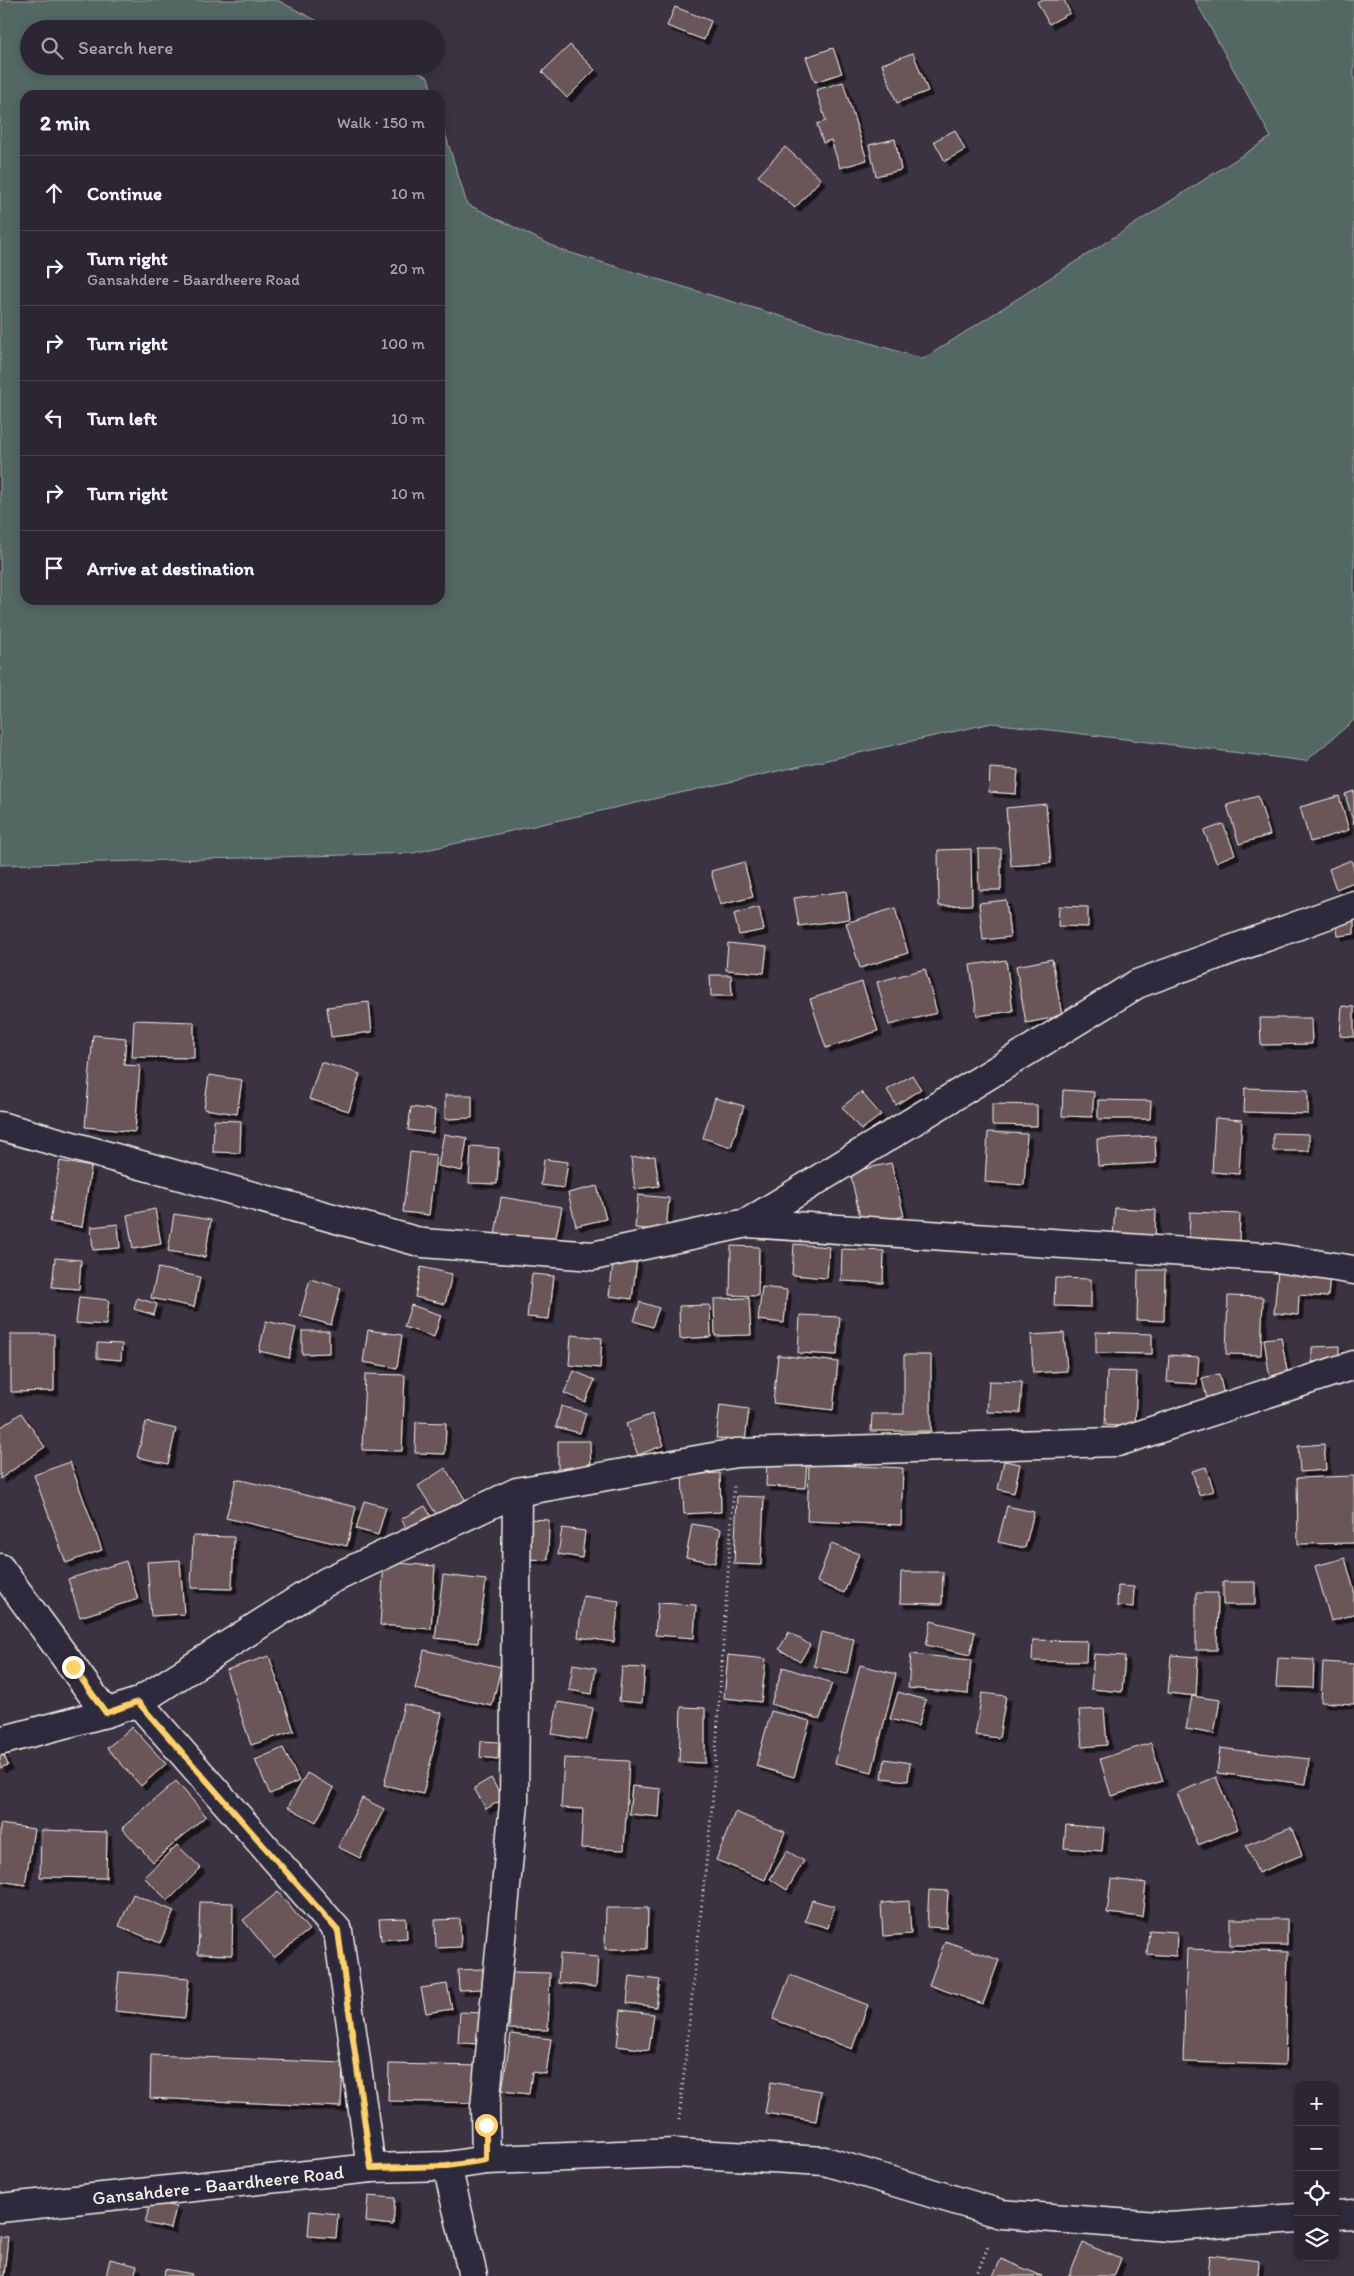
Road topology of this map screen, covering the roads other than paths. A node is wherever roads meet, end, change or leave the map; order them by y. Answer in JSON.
{"nodes":[{"id":1,"x":1354,"y":904,"type":"edge"},
{"id":2,"x":0,"y":1126,"type":"edge"},
{"id":3,"x":748,"y":1223,"type":"junction"},
{"id":4,"x":1354,"y":1270,"type":"edge"},
{"id":5,"x":1354,"y":1365,"type":"edge"},
{"id":6,"x":517,"y":1492,"type":"junction"},
{"id":7,"x":2,"y":1573,"type":"edge"},
{"id":8,"x":138,"y":1702,"type":"junction"},
{"id":9,"x":106,"y":1713,"type":"junction"},
{"id":10,"x":0,"y":1741,"type":"edge"},
{"id":11,"x":486,"y":2160,"type":"junction"},
{"id":12,"x":447,"y":2166,"type":"junction"},
{"id":13,"x":371,"y":2168,"type":"junction"},
{"id":14,"x":0,"y":2208,"type":"edge"},
{"id":15,"x":1354,"y":2214,"type":"edge"},
{"id":16,"x":1339,"y":2215,"type":"edge"},
{"id":17,"x":1294,"y":2218,"type":"edge"},
{"id":18,"x":473,"y":2276,"type":"edge"}],
"edges":[{"from":1,"to":3,"type":"street"},
{"from":2,"to":3,"type":"street"},
{"from":3,"to":4,"type":"street"},
{"from":5,"to":6,"type":"street"},
{"from":6,"to":8,"type":"street"},
{"from":6,"to":11,"type":"street"},
{"from":7,"to":9,"type":"street"},
{"from":8,"to":9,"type":"street"},
{"from":8,"to":13,"type":"street"},
{"from":9,"to":10,"type":"street"},
{"from":11,"to":12,"type":"street","name":"Gansahdere - Baardheere Road"},
{"from":11,"to":17,"type":"street","name":"Gansahdere - Baardheere Road"},
{"from":12,"to":13,"type":"street","name":"Gansahdere - Baardheere Road"},
{"from":12,"to":18,"type":"street"},
{"from":13,"to":14,"type":"street","name":"Gansahdere - Baardheere Road"},
{"from":15,"to":16,"type":"street"}]}
